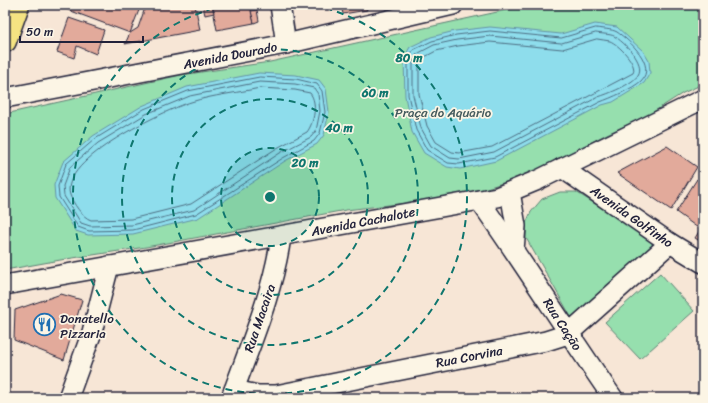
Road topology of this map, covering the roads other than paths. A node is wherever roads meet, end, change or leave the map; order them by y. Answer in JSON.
{"nodes":[{"id":1,"x":18,"y":5,"type":"edge"},
{"id":2,"x":280,"y":5,"type":"edge"},
{"id":3,"x":442,"y":6,"type":"edge"},
{"id":4,"x":5,"y":40,"type":"edge"},
{"id":5,"x":286,"y":44,"type":"junction"},
{"id":6,"x":5,"y":98,"type":"edge"},
{"id":7,"x":703,"y":99,"type":"edge"},
{"id":8,"x":562,"y":168,"type":"junction"},
{"id":9,"x":510,"y":192,"type":"junction"},
{"id":10,"x":479,"y":200,"type":"junction"},
{"id":11,"x":281,"y":237,"type":"junction"},
{"id":12,"x":670,"y":243,"type":"junction"},
{"id":13,"x":514,"y":250,"type":"junction"},
{"id":14,"x":703,"y":263,"type":"edge"},
{"id":15,"x":109,"y":266,"type":"junction"},
{"id":16,"x":5,"y":284,"type":"edge"},
{"id":17,"x":568,"y":334,"type":"junction"},
{"id":18,"x":232,"y":394,"type":"edge"},
{"id":19,"x":68,"y":398,"type":"edge"},
{"id":20,"x":613,"y":398,"type":"edge"}],
"edges":[{"from":1,"to":4,"type":"main road"},
{"from":2,"to":5,"type":"street"},
{"from":3,"to":5,"type":"street","name":"Avenida Dourado"},
{"from":5,"to":6,"type":"street","name":"Avenida Dourado"},
{"from":7,"to":8,"type":"street","name":"Avenida Cachalote"},
{"from":8,"to":9,"type":"street","name":"Avenida Cachalote"},
{"from":8,"to":12,"type":"street","name":"Avenida Golfinho"},
{"from":9,"to":10,"type":"street","name":"Avenida Cachalote"},
{"from":9,"to":13,"type":"street"},
{"from":10,"to":11,"type":"street","name":"Avenida Cachalote"},
{"from":10,"to":13,"type":"street","name":"Rua Cação"},
{"from":11,"to":15,"type":"street","name":"Avenida Cachalote"},
{"from":11,"to":18,"type":"street","name":"Rua Macaira"},
{"from":12,"to":14,"type":"street","name":"Avenida Golfinho"},
{"from":12,"to":17,"type":"street","name":"Rua Corvina"},
{"from":13,"to":17,"type":"street","name":"Rua Cação"},
{"from":15,"to":16,"type":"street","name":"Avenida Cachalote"},
{"from":15,"to":19,"type":"street"},
{"from":17,"to":18,"type":"street","name":"Rua Corvina"},
{"from":17,"to":20,"type":"street","name":"Rua Cação"}]}
